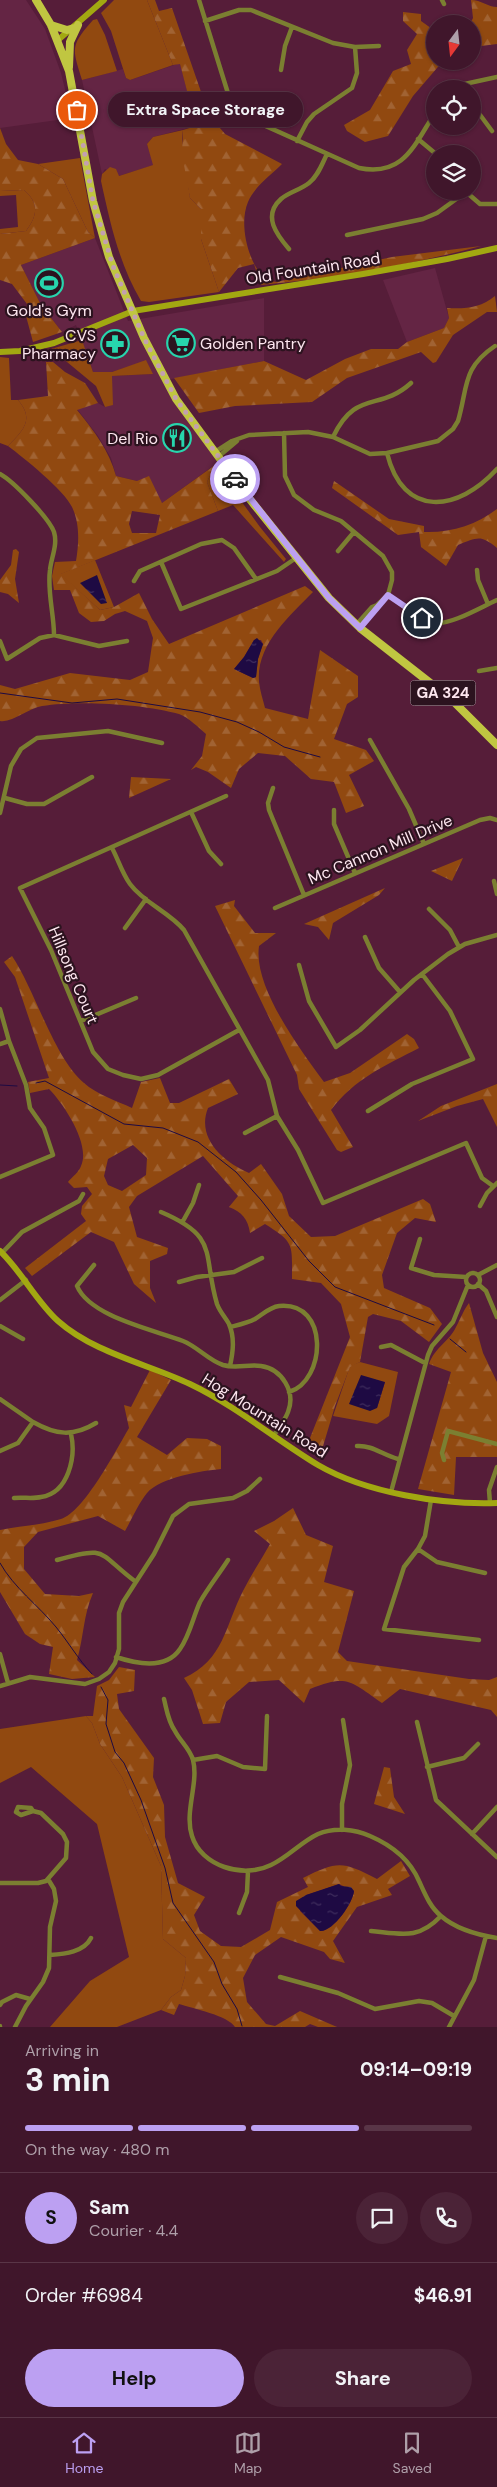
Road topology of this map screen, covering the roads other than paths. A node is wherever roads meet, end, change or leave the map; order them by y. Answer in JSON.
{"nodes":[{"id":1,"x":36,"y":0,"type":"edge"},
{"id":2,"x":104,"y":0,"type":"edge"},
{"id":3,"x":198,"y":0,"type":"edge"},
{"id":4,"x":205,"y":21,"type":"junction"},
{"id":5,"x":51,"y":25,"type":"junction"},
{"id":6,"x":76,"y":27,"type":"junction"},
{"id":7,"x":292,"y":27,"type":"junction"},
{"id":8,"x":58,"y":40,"type":"junction"},
{"id":9,"x":379,"y":46,"type":"dead end"},
{"id":10,"x":355,"y":47,"type":"junction"},
{"id":11,"x":281,"y":70,"type":"dead end"},
{"id":12,"x":69,"y":71,"type":"junction"},
{"id":13,"x":497,"y":77,"type":"edge"},
{"id":14,"x":481,"y":81,"type":"edge"},
{"id":15,"x":481,"y":116,"type":"edge"},
{"id":16,"x":426,"y":127,"type":"edge"},
{"id":17,"x":492,"y":131,"type":"dead end"},
{"id":18,"x":418,"y":139,"type":"junction"},
{"id":19,"x":297,"y":141,"type":"junction"},
{"id":20,"x":426,"y":146,"type":"edge"},
{"id":21,"x":327,"y":154,"type":"junction"},
{"id":22,"x":454,"y":200,"type":"edge"},
{"id":23,"x":475,"y":200,"type":"edge"},
{"id":24,"x":497,"y":204,"type":"edge"},
{"id":25,"x":347,"y":235,"type":"dead end"},
{"id":26,"x":497,"y":248,"type":"edge"},
{"id":27,"x":290,"y":250,"type":"dead end"},
{"id":28,"x":133,"y":311,"type":"junction"},
{"id":29,"x":495,"y":346,"type":"dead end"},
{"id":30,"x":0,"y":352,"type":"edge"},
{"id":31,"x":411,"y":383,"type":"dead end"},
{"id":32,"x":284,"y":433,"type":"junction"},
{"id":33,"x":333,"y":437,"type":"junction"},
{"id":34,"x":387,"y":453,"type":"junction"},
{"id":35,"x":216,"y":455,"type":"junction"},
{"id":36,"x":497,"y":469,"type":"edge"},
{"id":37,"x":0,"y":474,"type":"edge"},
{"id":38,"x":354,"y":532,"type":"junction"},
{"id":39,"x":338,"y":551,"type":"dead end"},
{"id":40,"x":296,"y":558,"type":"junction"},
{"id":41,"x":161,"y":562,"type":"junction"},
{"id":42,"x":477,"y":570,"type":"dead end"},
{"id":43,"x":256,"y":579,"type":"junction"},
{"id":44,"x":134,"y":581,"type":"dead end"},
{"id":45,"x":388,"y":595,"type":"junction"},
{"id":46,"x":497,"y":600,"type":"edge"},
{"id":47,"x":488,"y":604,"type":"junction"},
{"id":48,"x":358,"y":627,"type":"junction"},
{"id":49,"x":54,"y":635,"type":"junction"},
{"id":50,"x":0,"y":641,"type":"edge"},
{"id":51,"x":127,"y":642,"type":"dead end"},
{"id":52,"x":497,"y":668,"type":"edge"},
{"id":53,"x":479,"y":671,"type":"dead end"},
{"id":54,"x":370,"y":740,"type":"dead end"},
{"id":55,"x":162,"y":743,"type":"dead end"},
{"id":56,"x":497,"y":745,"type":"edge"},
{"id":57,"x":92,"y":777,"type":"dead end"},
{"id":58,"x":273,"y":788,"type":"dead end"},
{"id":59,"x":226,"y":796,"type":"dead end"},
{"id":60,"x":5,"y":798,"type":"junction"},
{"id":61,"x":334,"y":810,"type":"dead end"},
{"id":62,"x":192,"y":812,"type":"junction"},
{"id":63,"x":0,"y":813,"type":"edge"},
{"id":64,"x":497,"y":820,"type":"edge"},
{"id":65,"x":424,"y":844,"type":"junction"},
{"id":66,"x":112,"y":848,"type":"junction"},
{"id":67,"x":221,"y":864,"type":"dead end"},
{"id":68,"x":355,"y":873,"type":"junction"},
{"id":69,"x":494,"y":881,"type":"dead end"},
{"id":70,"x":497,"y":894,"type":"edge"},
{"id":71,"x":304,"y":895,"type":"junction"},
{"id":72,"x":146,"y":899,"type":"junction"},
{"id":73,"x":275,"y":908,"type":"dead end"},
{"id":74,"x":430,"y":909,"type":"dead end"},
{"id":75,"x":125,"y":928,"type":"dead end"},
{"id":76,"x":497,"y":935,"type":"edge"},
{"id":77,"x":364,"y":937,"type":"dead end"},
{"id":78,"x":459,"y":947,"type":"junction"},
{"id":79,"x":299,"y":965,"type":"dead end"},
{"id":80,"x":422,"y":974,"type":"junction"},
{"id":81,"x":400,"y":992,"type":"junction"},
{"id":82,"x":136,"y":998,"type":"dead end"},
{"id":83,"x":0,"y":1008,"type":"edge"},
{"id":84,"x":81,"y":1022,"type":"junction"},
{"id":85,"x":239,"y":1030,"type":"junction"},
{"id":86,"x":9,"y":1041,"type":"junction"},
{"id":87,"x":0,"y":1044,"type":"edge"},
{"id":88,"x":368,"y":1111,"type":"dead end"},
{"id":89,"x":277,"y":1116,"type":"junction"},
{"id":90,"x":245,"y":1133,"type":"dead end"},
{"id":91,"x":0,"y":1177,"type":"edge"},
{"id":92,"x":495,"y":1184,"type":"edge"},
{"id":93,"x":199,"y":1185,"type":"dead end"},
{"id":94,"x":83,"y":1194,"type":"dead end"},
{"id":95,"x":480,"y":1206,"type":"dead end"},
{"id":96,"x":161,"y":1212,"type":"dead end"},
{"id":97,"x":183,"y":1222,"type":"junction"},
{"id":98,"x":420,"y":1239,"type":"dead end"},
{"id":99,"x":1,"y":1252,"type":"edge"},
{"id":100,"x":262,"y":1258,"type":"dead end"},
{"id":101,"x":497,"y":1265,"type":"edge"},
{"id":102,"x":94,"y":1266,"type":"dead end"},
{"id":103,"x":212,"y":1274,"type":"junction"},
{"id":104,"x":478,"y":1275,"type":"junction"},
{"id":105,"x":466,"y":1277,"type":"junction"},
{"id":106,"x":26,"y":1280,"type":"junction"},
{"id":107,"x":178,"y":1282,"type":"dead end"},
{"id":108,"x":478,"y":1284,"type":"junction"},
{"id":109,"x":468,"y":1285,"type":"junction"},
{"id":110,"x":0,"y":1300,"type":"edge"},
{"id":111,"x":497,"y":1317,"type":"edge"},
{"id":112,"x":0,"y":1326,"type":"edge"},
{"id":113,"x":230,"y":1328,"type":"junction"},
{"id":114,"x":23,"y":1338,"type":"dead end"},
{"id":115,"x":381,"y":1347,"type":"dead end"},
{"id":116,"x":425,"y":1363,"type":"junction"},
{"id":117,"x":230,"y":1366,"type":"junction"},
{"id":118,"x":289,"y":1392,"type":"junction"},
{"id":119,"x":0,"y":1399,"type":"edge"},
{"id":120,"x":33,"y":1422,"type":"junction"},
{"id":121,"x":96,"y":1423,"type":"dead end"},
{"id":122,"x":71,"y":1434,"type":"junction"},
{"id":123,"x":274,"y":1435,"type":"junction"},
{"id":124,"x":497,"y":1444,"type":"edge"},
{"id":125,"x":357,"y":1446,"type":"dead end"},
{"id":126,"x":0,"y":1451,"type":"edge"},
{"id":127,"x":398,"y":1459,"type":"junction"},
{"id":128,"x":444,"y":1460,"type":"dead end"},
{"id":129,"x":497,"y":1468,"type":"edge"},
{"id":130,"x":260,"y":1479,"type":"dead end"},
{"id":131,"x":391,"y":1492,"type":"junction"},
{"id":132,"x":14,"y":1498,"type":"dead end"},
{"id":133,"x":431,"y":1500,"type":"junction"},
{"id":134,"x":494,"y":1503,"type":"edge"},
{"id":135,"x":418,"y":1549,"type":"junction"},
{"id":136,"x":57,"y":1560,"type":"dead end"},
{"id":137,"x":228,"y":1560,"type":"dead end"},
{"id":138,"x":485,"y":1573,"type":"dead end"},
{"id":139,"x":136,"y":1582,"type":"junction"},
{"id":140,"x":479,"y":1640,"type":"dead end"},
{"id":141,"x":0,"y":1654,"type":"edge"},
{"id":142,"x":116,"y":1657,"type":"junction"},
{"id":143,"x":8,"y":1683,"type":"junction"},
{"id":144,"x":0,"y":1686,"type":"edge"},
{"id":145,"x":164,"y":1699,"type":"dead end"},
{"id":146,"x":267,"y":1716,"type":"dead end"},
{"id":147,"x":343,"y":1720,"type":"dead end"},
{"id":148,"x":417,"y":1722,"type":"dead end"},
{"id":149,"x":478,"y":1744,"type":"dead end"},
{"id":150,"x":193,"y":1760,"type":"junction"},
{"id":151,"x":427,"y":1767,"type":"junction"},
{"id":152,"x":497,"y":1807,"type":"edge"},
{"id":153,"x":33,"y":1811,"type":"dead end"},
{"id":154,"x":342,"y":1830,"type":"junction"},
{"id":155,"x":472,"y":1834,"type":"junction"},
{"id":156,"x":497,"y":1857,"type":"edge"},
{"id":157,"x":248,"y":1871,"type":"junction"},
{"id":158,"x":48,"y":1879,"type":"junction"},
{"id":159,"x":0,"y":1883,"type":"edge"},
{"id":160,"x":239,"y":1913,"type":"dead end"},
{"id":161,"x":441,"y":1916,"type":"junction"},
{"id":162,"x":371,"y":1931,"type":"dead end"},
{"id":163,"x":486,"y":1936,"type":"junction"},
{"id":164,"x":91,"y":1938,"type":"dead end"},
{"id":165,"x":497,"y":1938,"type":"edge"},
{"id":166,"x":50,"y":1955,"type":"junction"},
{"id":167,"x":280,"y":1977,"type":"dead end"},
{"id":168,"x":30,"y":1999,"type":"junction"},
{"id":169,"x":0,"y":2005,"type":"edge"},
{"id":170,"x":454,"y":2016,"type":"junction"},
{"id":171,"x":15,"y":2027,"type":"edge"},
{"id":172,"x":449,"y":2027,"type":"edge"}],
"edges":[{"from":1,"to":5,"type":"main road","number":"GA 324"},
{"from":2,"to":6,"type":"street"},
{"from":3,"to":4,"type":"street"},
{"from":4,"to":7,"type":"street"},
{"from":4,"to":19,"type":"street"},
{"from":5,"to":6,"type":"main road"},
{"from":5,"to":8,"type":"main road","number":"GA 324"},
{"from":6,"to":8,"type":"street"},
{"from":6,"to":12,"type":"main road"},
{"from":7,"to":10,"type":"street"},
{"from":7,"to":11,"type":"street"},
{"from":8,"to":12,"type":"main road","number":"GA 324"},
{"from":9,"to":10,"type":"street"},
{"from":10,"to":19,"type":"street"},
{"from":12,"to":28,"type":"main road","number":"GA 324"},
{"from":13,"to":14,"type":"street"},
{"from":15,"to":17,"type":"street"},
{"from":16,"to":18,"type":"street"},
{"from":18,"to":20,"type":"street"},
{"from":18,"to":21,"type":"street"},
{"from":19,"to":21,"type":"street"},
{"from":21,"to":27,"type":"street"},
{"from":22,"to":25,"type":"street"},
{"from":23,"to":24,"type":"street"},
{"from":26,"to":28,"type":"street","name":"Old Fountain Road"},
{"from":28,"to":30,"type":"street","name":"Old Fountain Road"},
{"from":28,"to":35,"type":"main road","number":"GA 324"},
{"from":29,"to":34,"type":"street"},
{"from":31,"to":33,"type":"street"},
{"from":32,"to":33,"type":"street"},
{"from":32,"to":35,"type":"street"},
{"from":32,"to":38,"type":"street"},
{"from":33,"to":34,"type":"street"},
{"from":34,"to":36,"type":"street"},
{"from":35,"to":40,"type":"main road","number":"GA 324"},
{"from":37,"to":49,"type":"street"},
{"from":38,"to":39,"type":"street"},
{"from":38,"to":45,"type":"street"},
{"from":40,"to":43,"type":"street"},
{"from":40,"to":48,"type":"main road","number":"GA 324"},
{"from":41,"to":43,"type":"street"},
{"from":41,"to":43,"type":"street"},
{"from":41,"to":44,"type":"street"},
{"from":42,"to":47,"type":"street"},
{"from":45,"to":47,"type":"street"},
{"from":45,"to":48,"type":"street"},
{"from":46,"to":47,"type":"street"},
{"from":48,"to":56,"type":"main road","number":"GA 324"},
{"from":49,"to":50,"type":"street"},
{"from":49,"to":51,"type":"street"},
{"from":52,"to":53,"type":"street"},
{"from":54,"to":65,"type":"street"},
{"from":55,"to":60,"type":"street"},
{"from":57,"to":60,"type":"street"},
{"from":58,"to":71,"type":"street"},
{"from":59,"to":62,"type":"street"},
{"from":60,"to":63,"type":"street"},
{"from":61,"to":68,"type":"street"},
{"from":62,"to":66,"type":"street"},
{"from":62,"to":67,"type":"street"},
{"from":64,"to":65,"type":"street","name":"Mc Cannon Mill Drive"},
{"from":65,"to":68,"type":"street","name":"Mc Cannon Mill Drive"},
{"from":66,"to":72,"type":"street"},
{"from":66,"to":84,"type":"street","name":"Hillsong Court"},
{"from":68,"to":71,"type":"street","name":"Mc Cannon Mill Drive"},
{"from":69,"to":70,"type":"street"},
{"from":71,"to":73,"type":"street","name":"Mc Cannon Mill Drive"},
{"from":72,"to":75,"type":"street"},
{"from":72,"to":85,"type":"street"},
{"from":74,"to":78,"type":"street"},
{"from":76,"to":78,"type":"street"},
{"from":77,"to":81,"type":"street"},
{"from":78,"to":80,"type":"street"},
{"from":79,"to":81,"type":"street"},
{"from":80,"to":81,"type":"street"},
{"from":80,"to":88,"type":"street"},
{"from":82,"to":84,"type":"street"},
{"from":83,"to":86,"type":"street"},
{"from":84,"to":85,"type":"street","name":"Hillsong Court"},
{"from":85,"to":89,"type":"street"},
{"from":86,"to":87,"type":"street"},
{"from":86,"to":91,"type":"street"},
{"from":89,"to":90,"type":"street"},
{"from":89,"to":92,"type":"street"},
{"from":92,"to":95,"type":"street"},
{"from":93,"to":97,"type":"street"},
{"from":94,"to":99,"type":"street"},
{"from":96,"to":97,"type":"street"},
{"from":97,"to":103,"type":"street"},
{"from":98,"to":105,"type":"street"},
{"from":99,"to":106,"type":"street","name":"Hog Mountain Road"},
{"from":100,"to":103,"type":"street"},
{"from":101,"to":104,"type":"street"},
{"from":102,"to":117,"type":"street"},
{"from":103,"to":107,"type":"street"},
{"from":103,"to":113,"type":"street"},
{"from":104,"to":105,"type":"street"},
{"from":104,"to":108,"type":"street"},
{"from":105,"to":109,"type":"street"},
{"from":106,"to":110,"type":"street"},
{"from":106,"to":123,"type":"street","name":"Hog Mountain Road"},
{"from":108,"to":109,"type":"street"},
{"from":108,"to":111,"type":"street"},
{"from":109,"to":116,"type":"street"},
{"from":112,"to":114,"type":"street"},
{"from":113,"to":117,"type":"street"},
{"from":113,"to":118,"type":"street"},
{"from":115,"to":116,"type":"street"},
{"from":116,"to":127,"type":"street"},
{"from":117,"to":118,"type":"street"},
{"from":118,"to":123,"type":"street"},
{"from":119,"to":120,"type":"street"},
{"from":120,"to":122,"type":"street"},
{"from":120,"to":126,"type":"street"},
{"from":121,"to":122,"type":"street"},
{"from":122,"to":132,"type":"street"},
{"from":123,"to":131,"type":"street","name":"Hog Mountain Road"},
{"from":124,"to":128,"type":"street"},
{"from":125,"to":127,"type":"street"},
{"from":127,"to":131,"type":"street"},
{"from":129,"to":134,"type":"street"},
{"from":130,"to":139,"type":"street"},
{"from":131,"to":133,"type":"street","name":"Hog Mountain Road"},
{"from":133,"to":134,"type":"street","name":"Hog Mountain Road"},
{"from":133,"to":135,"type":"street"},
{"from":135,"to":138,"type":"street"},
{"from":135,"to":140,"type":"street"},
{"from":136,"to":139,"type":"street"},
{"from":137,"to":142,"type":"street"},
{"from":139,"to":142,"type":"street"},
{"from":141,"to":143,"type":"street"},
{"from":142,"to":143,"type":"street"},
{"from":143,"to":144,"type":"street"},
{"from":145,"to":150,"type":"street"},
{"from":146,"to":150,"type":"street"},
{"from":147,"to":154,"type":"street"},
{"from":148,"to":151,"type":"street"},
{"from":149,"to":151,"type":"street"},
{"from":150,"to":157,"type":"street"},
{"from":151,"to":155,"type":"street"},
{"from":152,"to":155,"type":"street"},
{"from":153,"to":158,"type":"street"},
{"from":154,"to":157,"type":"street"},
{"from":154,"to":161,"type":"street"},
{"from":155,"to":156,"type":"street"},
{"from":157,"to":160,"type":"street"},
{"from":158,"to":159,"type":"street"},
{"from":158,"to":166,"type":"street"},
{"from":161,"to":162,"type":"street"},
{"from":161,"to":163,"type":"street"},
{"from":163,"to":165,"type":"street"},
{"from":163,"to":170,"type":"street"},
{"from":164,"to":166,"type":"street"},
{"from":166,"to":168,"type":"street"},
{"from":167,"to":170,"type":"street"},
{"from":168,"to":169,"type":"street"},
{"from":168,"to":171,"type":"street"},
{"from":170,"to":172,"type":"street"}]}
